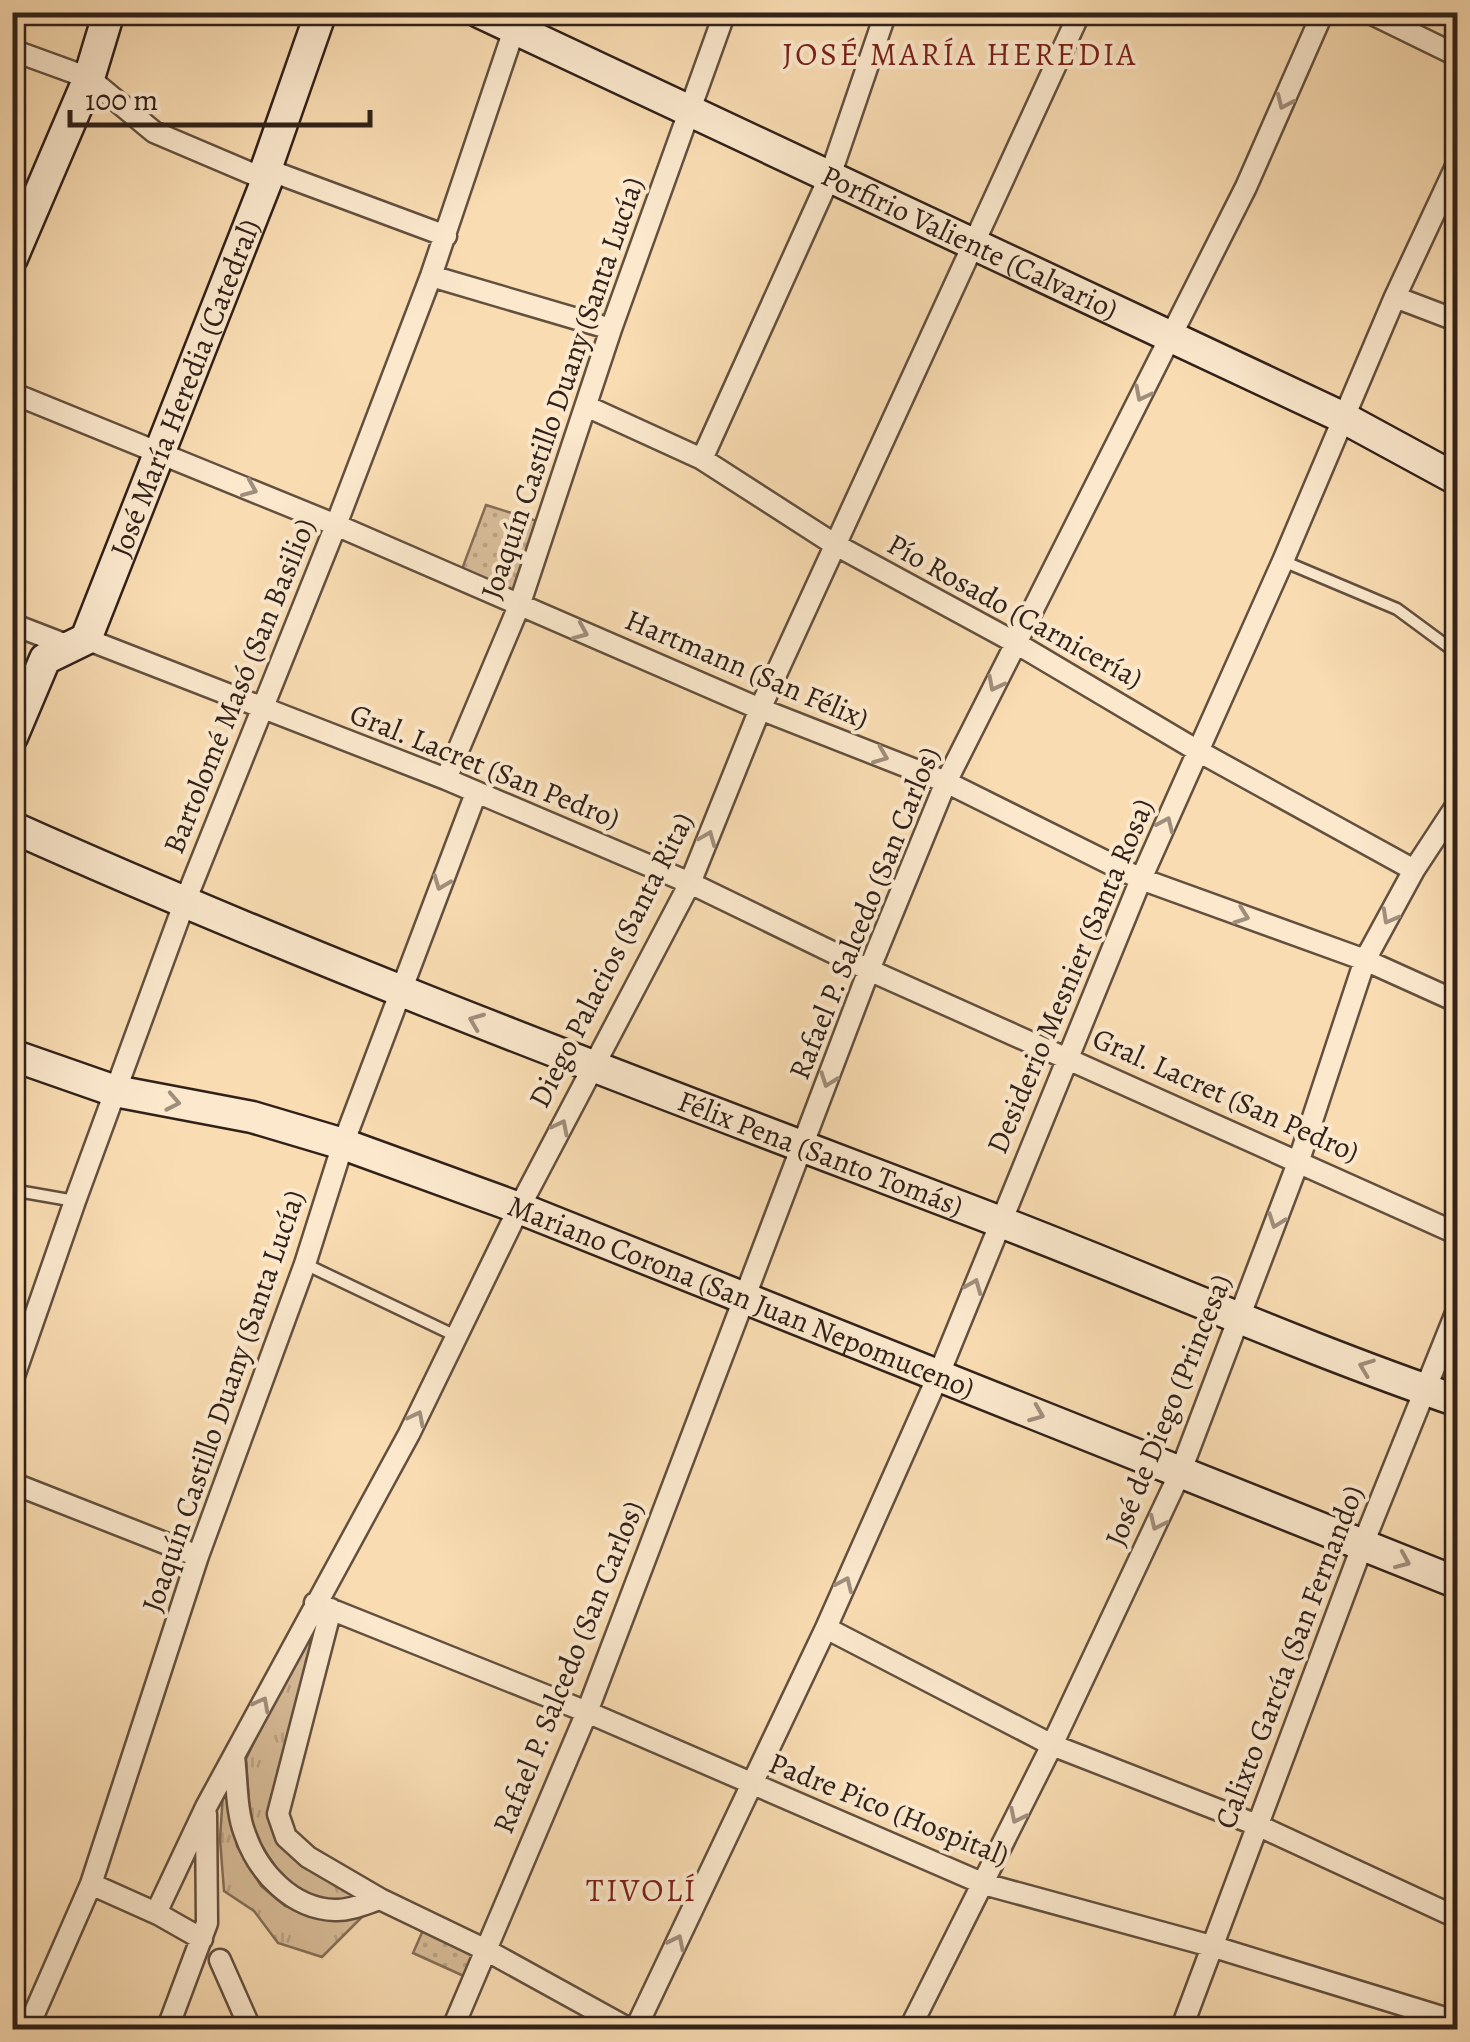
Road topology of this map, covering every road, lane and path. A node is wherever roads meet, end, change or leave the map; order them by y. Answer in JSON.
{"nodes":[{"id":1,"x":109,"y":12,"type":"edge"},
{"id":2,"x":322,"y":12,"type":"edge"},
{"id":3,"x":479,"y":12,"type":"edge"},
{"id":4,"x":724,"y":12,"type":"edge"},
{"id":5,"x":886,"y":12,"type":"edge"},
{"id":6,"x":1080,"y":12,"type":"edge"},
{"id":7,"x":1324,"y":12,"type":"edge"},
{"id":8,"x":1368,"y":12,"type":"edge"},
{"id":9,"x":517,"y":21,"type":"edge"},
{"id":10,"x":12,"y":50,"type":"edge"},
{"id":11,"x":1458,"y":56,"type":"edge"},
{"id":12,"x":89,"y":78,"type":"junction"},
{"id":13,"x":691,"y":112,"type":"junction"},
{"id":14,"x":1458,"y":162,"type":"edge"},
{"id":15,"x":266,"y":175,"type":"junction"},
{"id":16,"x":830,"y":176,"type":"junction"},
{"id":17,"x":446,"y":236,"type":"junction"},
{"id":18,"x":975,"y":245,"type":"junction"},
{"id":19,"x":12,"y":258,"type":"edge"},
{"id":20,"x":431,"y":276,"type":"junction"},
{"id":21,"x":1395,"y":297,"type":"junction"},
{"id":22,"x":1458,"y":321,"type":"edge"},
{"id":23,"x":611,"y":329,"type":"junction"},
{"id":24,"x":1170,"y":338,"type":"junction"},
{"id":25,"x":12,"y":393,"type":"edge"},
{"id":26,"x":586,"y":406,"type":"junction"},
{"id":27,"x":1344,"y":418,"type":"junction"},
{"id":28,"x":160,"y":452,"type":"junction"},
{"id":29,"x":702,"y":459,"type":"junction"},
{"id":30,"x":1458,"y":480,"type":"edge"},
{"id":31,"x":336,"y":525,"type":"junction"},
{"id":32,"x":834,"y":544,"type":"junction"},
{"id":33,"x":1283,"y":561,"type":"junction"},
{"id":34,"x":519,"y":606,"type":"junction"},
{"id":35,"x":12,"y":624,"type":"edge"},
{"id":36,"x":1016,"y":642,"type":"junction"},
{"id":37,"x":78,"y":643,"type":"junction"},
{"id":38,"x":1458,"y":654,"type":"edge"},
{"id":39,"x":262,"y":708,"type":"junction"},
{"id":40,"x":760,"y":708,"type":"junction"},
{"id":41,"x":12,"y":737,"type":"edge"},
{"id":42,"x":1198,"y":751,"type":"junction"},
{"id":43,"x":446,"y":779,"type":"junction"},
{"id":44,"x":946,"y":782,"type":"junction"},
{"id":45,"x":476,"y":792,"type":"junction"},
{"id":46,"x":1458,"y":804,"type":"edge"},
{"id":47,"x":12,"y":826,"type":"edge"},
{"id":48,"x":1414,"y":870,"type":"junction"},
{"id":49,"x":1141,"y":880,"type":"junction"},
{"id":50,"x":690,"y":883,"type":"junction"},
{"id":51,"x":184,"y":904,"type":"junction"},
{"id":52,"x":1365,"y":960,"type":"junction"},
{"id":53,"x":869,"y":970,"type":"junction"},
{"id":54,"x":400,"y":990,"type":"junction"},
{"id":55,"x":1458,"y":1002,"type":"edge"},
{"id":56,"x":12,"y":1055,"type":"edge"},
{"id":57,"x":1066,"y":1056,"type":"junction"},
{"id":58,"x":592,"y":1067,"type":"junction"},
{"id":59,"x":114,"y":1091,"type":"junction"},
{"id":60,"x":343,"y":1144,"type":"junction"},
{"id":61,"x":804,"y":1147,"type":"junction"},
{"id":62,"x":1299,"y":1160,"type":"junction"},
{"id":63,"x":12,"y":1190,"type":"edge"},
{"id":64,"x":74,"y":1201,"type":"junction"},
{"id":65,"x":519,"y":1208,"type":"junction"},
{"id":66,"x":999,"y":1221,"type":"junction"},
{"id":67,"x":1458,"y":1234,"type":"edge"},
{"id":68,"x":305,"y":1264,"type":"junction"},
{"id":69,"x":744,"y":1296,"type":"junction"},
{"id":70,"x":1458,"y":1308,"type":"edge"},
{"id":71,"x":1240,"y":1319,"type":"junction"},
{"id":72,"x":458,"y":1337,"type":"junction"},
{"id":73,"x":938,"y":1374,"type":"junction"},
{"id":74,"x":12,"y":1382,"type":"edge"},
{"id":75,"x":1424,"y":1390,"type":"junction"},
{"id":76,"x":1458,"y":1402,"type":"edge"},
{"id":77,"x":1180,"y":1473,"type":"junction"},
{"id":78,"x":12,"y":1483,"type":"edge"},
{"id":79,"x":1362,"y":1544,"type":"junction"},
{"id":80,"x":198,"y":1556,"type":"junction"},
{"id":81,"x":1458,"y":1583,"type":"edge"},
{"id":82,"x":323,"y":1606,"type":"junction"},
{"id":83,"x":826,"y":1628,"type":"junction"},
{"id":84,"x":586,"y":1712,"type":"junction"},
{"id":85,"x":1052,"y":1745,"type":"junction"},
{"id":86,"x":234,"y":1756,"type":"junction"},
{"id":87,"x":752,"y":1785,"type":"junction"},
{"id":88,"x":206,"y":1807,"type":"junction"},
{"id":89,"x":1257,"y":1825,"type":"junction"},
{"id":90,"x":91,"y":1884,"type":"junction"},
{"id":91,"x":984,"y":1884,"type":"junction"},
{"id":92,"x":380,"y":1900,"type":"junction"},
{"id":93,"x":158,"y":1914,"type":"junction"},
{"id":94,"x":1458,"y":1918,"type":"edge"},
{"id":95,"x":202,"y":1940,"type":"junction"},
{"id":96,"x":1211,"y":1946,"type":"junction"},
{"id":97,"x":486,"y":1950,"type":"junction"},
{"id":98,"x":220,"y":1960,"type":"dead end"},
{"id":99,"x":1458,"y":2022,"type":"edge"},
{"id":100,"x":26,"y":2030,"type":"edge"},
{"id":101,"x":167,"y":2030,"type":"edge"},
{"id":102,"x":251,"y":2030,"type":"edge"},
{"id":103,"x":452,"y":2030,"type":"edge"},
{"id":104,"x":633,"y":2030,"type":"edge"},
{"id":105,"x":909,"y":2030,"type":"edge"},
{"id":106,"x":1181,"y":2030,"type":"edge"}],
"edges":[{"from":1,"to":12,"type":"street"},
{"from":2,"to":15,"type":"street","name":"José María Heredia (Catedral)"},
{"from":3,"to":9,"type":"street","name":"Porfirio Valiente (Calvario)"},
{"from":4,"to":13,"type":"street","name":"Joaquín Castillo Duany (Santa Lucía)"},
{"from":5,"to":16,"type":"street"},
{"from":6,"to":18,"type":"street","name":"Diego Palacios (Santa Rita)"},
{"from":7,"to":24,"type":"street","name":"Rafael P. Salcedo (San Carlos)","one_way":true},
{"from":8,"to":11,"type":"street"},
{"from":9,"to":13,"type":"street","name":"Porfirio Valiente (Calvario)"},
{"from":9,"to":17,"type":"street","name":"Bartolomé Masó (San Basilio)"},
{"from":10,"to":12,"type":"street"},
{"from":12,"to":15,"type":"street"},
{"from":12,"to":19,"type":"street"},
{"from":13,"to":16,"type":"street","name":"Porfirio Valiente (Calvario)"},
{"from":13,"to":23,"type":"street","name":"Joaquín Castillo Duany (Santa Lucía)"},
{"from":14,"to":21,"type":"street","name":"Desiderio Mesnier (Santa Rosa)"},
{"from":15,"to":17,"type":"street"},
{"from":15,"to":28,"type":"street","name":"José María Heredia (Catedral)"},
{"from":16,"to":18,"type":"street","name":"Porfirio Valiente (Calvario)"},
{"from":16,"to":29,"type":"street"},
{"from":17,"to":20,"type":"street","name":"Bartolomé Masó (San Basilio)"},
{"from":18,"to":24,"type":"street","name":"Porfirio Valiente (Calvario)"},
{"from":18,"to":32,"type":"street","name":"Diego Palacios (Santa Rita)"},
{"from":20,"to":23,"type":"street"},
{"from":20,"to":31,"type":"street","name":"Bartolomé Masó (San Basilio)"},
{"from":21,"to":22,"type":"street"},
{"from":21,"to":27,"type":"street","name":"Desiderio Mesnier (Santa Rosa)"},
{"from":23,"to":26,"type":"street","name":"Joaquín Castillo Duany (Santa Lucía)"},
{"from":24,"to":27,"type":"street","name":"Porfirio Valiente (Calvario)"},
{"from":24,"to":36,"type":"street","name":"Rafael P. Salcedo (San Carlos)","one_way":true},
{"from":25,"to":28,"type":"street","name":"Hartmann (San Félix)"},
{"from":26,"to":29,"type":"street","name":"Pío Rosado (Carnicería)"},
{"from":26,"to":34,"type":"street","name":"Joaquín Castillo Duany (Santa Lucía)"},
{"from":27,"to":30,"type":"street","name":"Porfirio Valiente (Calvario)"},
{"from":27,"to":33,"type":"street","name":"Desiderio Mesnier (Santa Rosa)"},
{"from":28,"to":31,"type":"street","name":"Hartmann (San Félix)","one_way":true},
{"from":28,"to":37,"type":"street","name":"José María Heredia (Catedral)"},
{"from":29,"to":32,"type":"street","name":"Pío Rosado (Carnicería)"},
{"from":31,"to":34,"type":"street","name":"Hartmann (San Félix)"},
{"from":31,"to":39,"type":"street","name":"Bartolomé Masó (San Basilio)"},
{"from":32,"to":36,"type":"street","name":"Pío Rosado (Carnicería)"},
{"from":32,"to":40,"type":"street","name":"Diego Palacios (Santa Rita)"},
{"from":33,"to":38,"type":"lane"},
{"from":33,"to":42,"type":"street","name":"Desiderio Mesnier (Santa Rosa)"},
{"from":34,"to":40,"type":"street","name":"Hartmann (San Félix)","one_way":true},
{"from":34,"to":43,"type":"street","name":"Joaquín Castillo Duany (Santa Lucía)"},
{"from":35,"to":37,"type":"street","name":"Gral. Lacret (San Pedro)"},
{"from":36,"to":42,"type":"street","name":"Pío Rosado (Carnicería)"},
{"from":36,"to":44,"type":"street","name":"Rafael P. Salcedo (San Carlos)","one_way":true},
{"from":37,"to":39,"type":"street","name":"Gral. Lacret (San Pedro)"},
{"from":37,"to":41,"type":"street","name":"José María Heredia (Catedral)"},
{"from":39,"to":43,"type":"street","name":"Gral. Lacret (San Pedro)"},
{"from":39,"to":51,"type":"street","name":"Bartolomé Masó (San Basilio)"},
{"from":40,"to":44,"type":"street","name":"Hartmann (San Félix)","one_way":true},
{"from":50,"to":40,"type":"street","name":"Diego Palacios (Santa Rita)","one_way":true},
{"from":42,"to":48,"type":"street","name":"Pío Rosado (Carnicería)"},
{"from":49,"to":42,"type":"street","name":"Desiderio Mesnier (Santa Rosa)","one_way":true},
{"from":43,"to":45,"type":"street","name":"Gral. Lacret (San Pedro)"},
{"from":44,"to":49,"type":"street","name":"Hartmann (San Félix)"},
{"from":44,"to":53,"type":"street","name":"Rafael P. Salcedo (San Carlos)"},
{"from":45,"to":50,"type":"street","name":"Gral. Lacret (San Pedro)"},
{"from":45,"to":54,"type":"street","name":"Joaquín Castillo Duany (Santa Lucía)","one_way":true},
{"from":46,"to":48,"type":"street","name":"José de Diego (Princesa)"},
{"from":47,"to":51,"type":"street","name":"Félix Pena (Santo Tomás)"},
{"from":48,"to":52,"type":"street","name":"José de Diego (Princesa)","one_way":true},
{"from":49,"to":52,"type":"street","name":"Hartmann (San Félix)","one_way":true},
{"from":49,"to":57,"type":"street","name":"Desiderio Mesnier (Santa Rosa)"},
{"from":50,"to":53,"type":"street","name":"Gral. Lacret (San Pedro)"},
{"from":50,"to":58,"type":"street","name":"Diego Palacios (Santa Rita)"},
{"from":51,"to":54,"type":"street","name":"Félix Pena (Santo Tomás)"},
{"from":51,"to":59,"type":"street","name":"Bartolomé Masó (San Basilio)"},
{"from":52,"to":55,"type":"street","name":"Hartmann (San Félix)"},
{"from":52,"to":62,"type":"street","name":"José de Diego (Princesa)"},
{"from":53,"to":57,"type":"street","name":"Gral. Lacret (San Pedro)"},
{"from":53,"to":61,"type":"street","name":"Rafael P. Salcedo (San Carlos)","one_way":true},
{"from":58,"to":54,"type":"street","name":"Félix Pena (Santo Tomás)","one_way":true},
{"from":54,"to":60,"type":"street","name":"Joaquín Castillo Duany (Santa Lucía)"},
{"from":56,"to":59,"type":"street","name":"Mariano Corona (San Juan Nepomuceno)"},
{"from":57,"to":62,"type":"street","name":"Gral. Lacret (San Pedro)"},
{"from":57,"to":66,"type":"street","name":"Desiderio Mesnier (Santa Rosa)"},
{"from":58,"to":61,"type":"street","name":"Félix Pena (Santo Tomás)"},
{"from":65,"to":58,"type":"street","name":"Diego Palacios (Santa Rita)","one_way":true},
{"from":59,"to":60,"type":"street","name":"Mariano Corona (San Juan Nepomuceno)","one_way":true},
{"from":59,"to":64,"type":"street","name":"Bartolomé Masó (San Basilio)"},
{"from":60,"to":65,"type":"street","name":"Mariano Corona (San Juan Nepomuceno)"},
{"from":60,"to":68,"type":"street","name":"Joaquín Castillo Duany (Santa Lucía)"},
{"from":61,"to":66,"type":"street","name":"Félix Pena (Santo Tomás)"},
{"from":61,"to":69,"type":"street","name":"Rafael P. Salcedo (San Carlos)"},
{"from":62,"to":67,"type":"street","name":"Gral. Lacret (San Pedro)"},
{"from":62,"to":71,"type":"street","name":"José de Diego (Princesa)","one_way":true},
{"from":63,"to":64,"type":"lane"},
{"from":64,"to":74,"type":"street","name":"Bartolomé Masó (San Basilio)"},
{"from":65,"to":69,"type":"street","name":"Mariano Corona (San Juan Nepomuceno)"},
{"from":65,"to":72,"type":"street","name":"Diego Palacios (Santa Rita)"},
{"from":66,"to":71,"type":"street","name":"Félix Pena (Santo Tomás)"},
{"from":73,"to":66,"type":"street","name":"Desiderio Mesnier (Santa Rosa)","one_way":true},
{"from":68,"to":72,"type":"lane"},
{"from":68,"to":80,"type":"street","name":"Joaquín Castillo Duany (Santa Lucía)"},
{"from":69,"to":73,"type":"street","name":"Mariano Corona (San Juan Nepomuceno)"},
{"from":69,"to":84,"type":"street","name":"Rafael P. Salcedo (San Carlos)"},
{"from":70,"to":75,"type":"street","name":"Calixto García (San Fernando)"},
{"from":75,"to":71,"type":"street","name":"Félix Pena (Santo Tomás)","one_way":true},
{"from":71,"to":77,"type":"street","name":"José de Diego (Princesa)"},
{"from":82,"to":72,"type":"street","name":"Diego Palacios (Santa Rita)","one_way":true},
{"from":73,"to":77,"type":"street","name":"Mariano Corona (San Juan Nepomuceno)","one_way":true},
{"from":83,"to":73,"type":"street","name":"Desiderio Mesnier (Santa Rosa)","one_way":true},
{"from":75,"to":76,"type":"street","name":"Félix Pena (Santo Tomás)"},
{"from":75,"to":79,"type":"street","name":"Calixto García (San Fernando)"},
{"from":77,"to":79,"type":"street","name":"Mariano Corona (San Juan Nepomuceno)"},
{"from":77,"to":85,"type":"street","name":"José de Diego (Princesa)","one_way":true},
{"from":78,"to":80,"type":"street"},
{"from":79,"to":81,"type":"street","name":"Mariano Corona (San Juan Nepomuceno)","one_way":true},
{"from":79,"to":89,"type":"street","name":"Calixto García (San Fernando)"},
{"from":80,"to":90,"type":"street","name":"Joaquín Castillo Duany (Santa Lucía)"},
{"from":82,"to":84,"type":"street","name":"Padre Pico (Hospital)"},
{"from":86,"to":82,"type":"street","name":"Diego Palacios (Santa Rita)","one_way":true},
{"from":82,"to":92,"type":"street"},
{"from":83,"to":85,"type":"street"},
{"from":83,"to":87,"type":"street","name":"Desiderio Mesnier (Santa Rosa)"},
{"from":84,"to":87,"type":"street","name":"Padre Pico (Hospital)"},
{"from":84,"to":97,"type":"street","name":"Rafael P. Salcedo (San Carlos)"},
{"from":85,"to":89,"type":"street"},
{"from":85,"to":91,"type":"street","name":"José de Diego (Princesa)","one_way":true},
{"from":86,"to":88,"type":"street","name":"Diego Palacios (Santa Rita)"},
{"from":86,"to":92,"type":"street"},
{"from":87,"to":91,"type":"street","name":"Padre Pico (Hospital)"},
{"from":104,"to":87,"type":"street","name":"Desiderio Mesnier (Santa Rosa)","one_way":true},
{"from":88,"to":93,"type":"street","name":"Diego Palacios (Santa Rita)"},
{"from":88,"to":95,"type":"street","name":"Diego Palacios (Santa Rita)"},
{"from":89,"to":94,"type":"street"},
{"from":89,"to":96,"type":"street","name":"Calixto García (San Fernando)"},
{"from":90,"to":93,"type":"street"},
{"from":90,"to":100,"type":"street","name":"Joaquín Castillo Duany (Santa Lucía)"},
{"from":91,"to":96,"type":"street","name":"Padre Pico (Hospital)"},
{"from":91,"to":105,"type":"street","name":"José de Diego (Princesa)"},
{"from":92,"to":97,"type":"street"},
{"from":93,"to":95,"type":"street"},
{"from":95,"to":101,"type":"street","name":"Diego Palacios (Santa Rita)"},
{"from":96,"to":99,"type":"street","name":"Padre Pico (Hospital)"},
{"from":96,"to":106,"type":"street","name":"Calixto García (San Fernando)"},
{"from":97,"to":103,"type":"street","name":"Rafael P. Salcedo (San Carlos)"},
{"from":97,"to":104,"type":"street"},
{"from":98,"to":102,"type":"street"}]}
